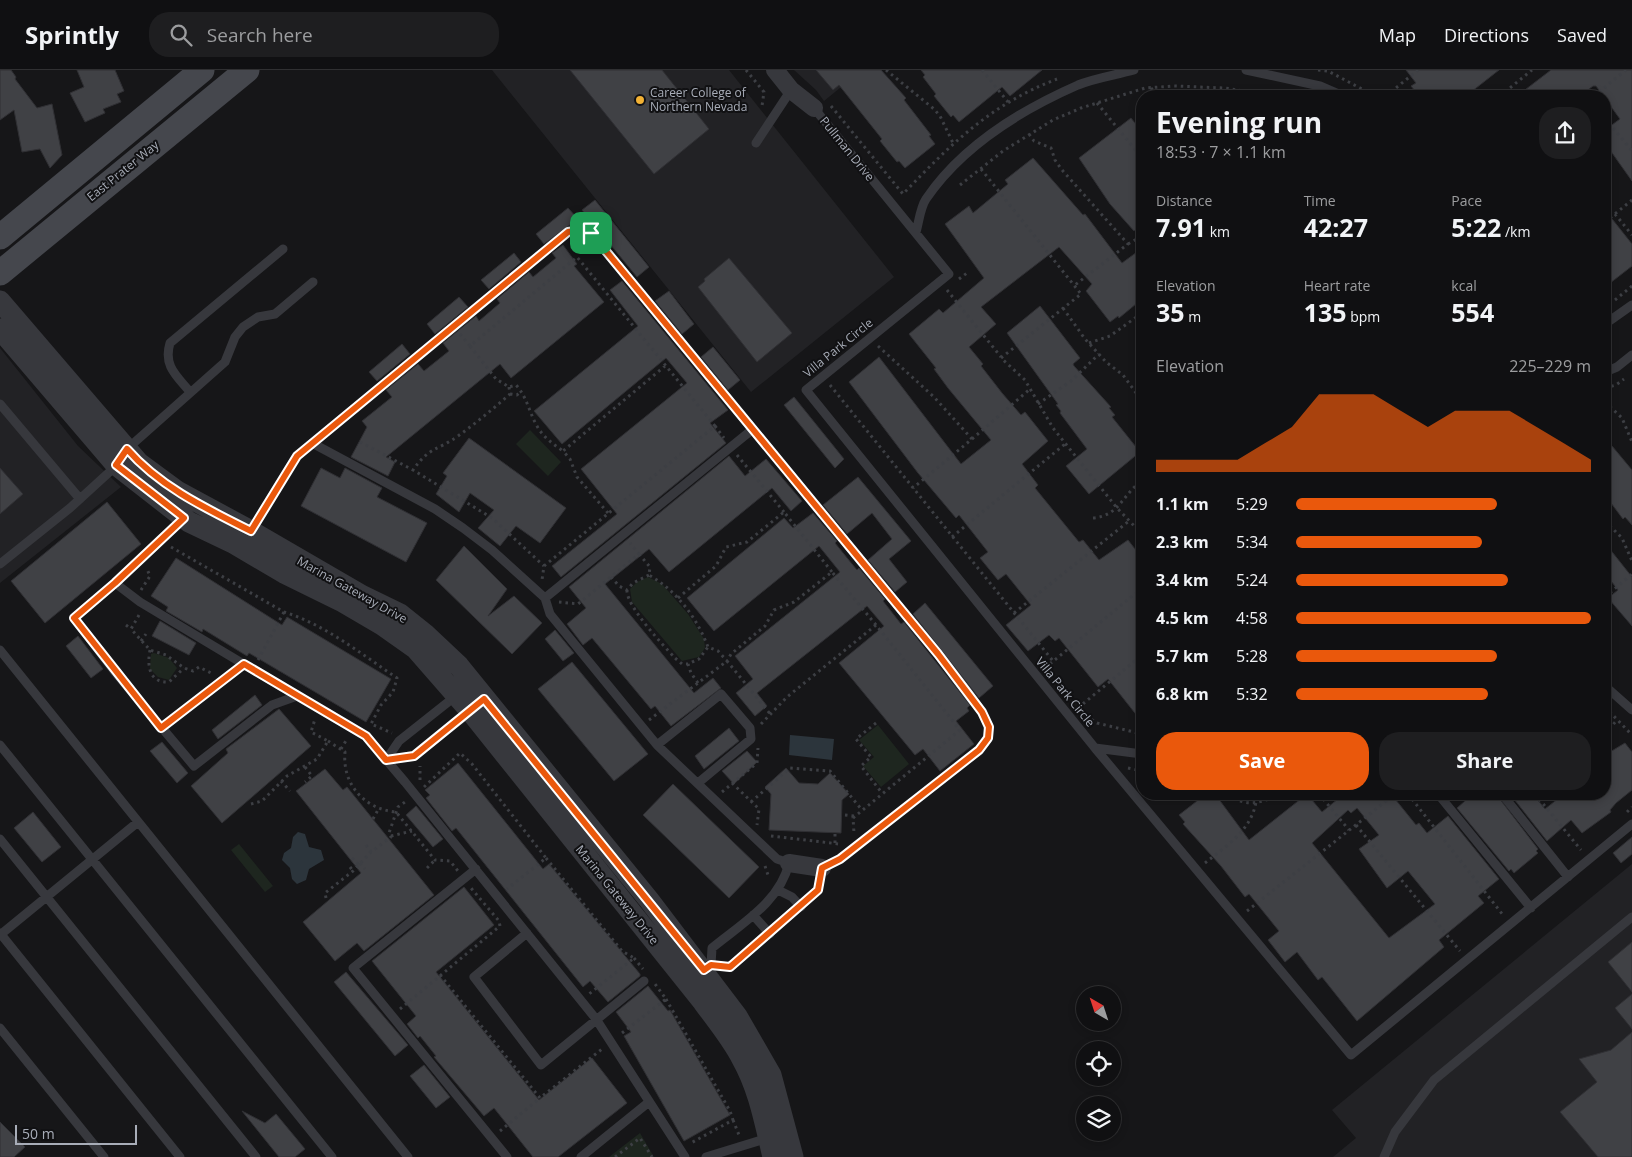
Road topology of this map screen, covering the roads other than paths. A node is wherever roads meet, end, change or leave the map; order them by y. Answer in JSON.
{"nodes":[{"id":1,"x":202,"y":70,"type":"edge"},
{"id":2,"x":247,"y":70,"type":"edge"},
{"id":3,"x":775,"y":70,"type":"edge"},
{"id":4,"x":1134,"y":70,"type":"edge"},
{"id":5,"x":1246,"y":70,"type":"edge"},
{"id":6,"x":792,"y":90,"type":"junction"},
{"id":7,"x":1328,"y":90,"type":"edge"},
{"id":8,"x":822,"y":106,"type":"joint"},
{"id":9,"x":756,"y":143,"type":"dead end"},
{"id":10,"x":916,"y":232,"type":"junction"},
{"id":11,"x":0,"y":237,"type":"edge"},
{"id":12,"x":283,"y":249,"type":"dead end"},
{"id":13,"x":0,"y":273,"type":"edge"},
{"id":14,"x":313,"y":282,"type":"dead end"},
{"id":15,"x":0,"y":301,"type":"edge"},
{"id":16,"x":1632,"y":304,"type":"edge"},
{"id":17,"x":1611,"y":320,"type":"edge"},
{"id":18,"x":0,"y":329,"type":"edge"},
{"id":19,"x":1632,"y":355,"type":"edge"},
{"id":20,"x":1611,"y":370,"type":"edge"},
{"id":21,"x":190,"y":392,"type":"junction"},
{"id":22,"x":0,"y":404,"type":"edge"},
{"id":23,"x":753,"y":429,"type":"junction"},
{"id":24,"x":312,"y":443,"type":"junction"},
{"id":25,"x":122,"y":457,"type":"junction"},
{"id":26,"x":80,"y":499,"type":"junction"},
{"id":27,"x":184,"y":518,"type":"junction"},
{"id":28,"x":251,"y":531,"type":"junction"},
{"id":29,"x":0,"y":564,"type":"edge"},
{"id":30,"x":115,"y":583,"type":"junction"},
{"id":31,"x":544,"y":597,"type":"junction"},
{"id":32,"x":0,"y":650,"type":"edge"},
{"id":33,"x":244,"y":664,"type":"junction"},
{"id":34,"x":1611,"y":691,"type":"edge"},
{"id":35,"x":297,"y":696,"type":"junction"},
{"id":36,"x":471,"y":697,"type":"junction"},
{"id":37,"x":1632,"y":710,"type":"edge"},
{"id":38,"x":161,"y":728,"type":"junction"},
{"id":39,"x":0,"y":745,"type":"edge"},
{"id":40,"x":657,"y":745,"type":"junction"},
{"id":41,"x":1095,"y":748,"type":"junction"},
{"id":42,"x":1136,"y":753,"type":"edge"},
{"id":43,"x":386,"y":760,"type":"junction"},
{"id":44,"x":698,"y":783,"type":"junction"},
{"id":45,"x":1136,"y":797,"type":"edge"},
{"id":46,"x":1138,"y":800,"type":"edge"},
{"id":47,"x":1443,"y":800,"type":"edge"},
{"id":48,"x":1507,"y":800,"type":"edge"},
{"id":49,"x":138,"y":822,"type":"junction"},
{"id":50,"x":1632,"y":824,"type":"edge"},
{"id":51,"x":0,"y":839,"type":"edge"},
{"id":52,"x":92,"y":860,"type":"junction"},
{"id":53,"x":789,"y":863,"type":"junction"},
{"id":54,"x":822,"y":868,"type":"junction"},
{"id":55,"x":476,"y":869,"type":"junction"},
{"id":56,"x":1568,"y":877,"type":"junction"},
{"id":57,"x":778,"y":890,"type":"junction"},
{"id":58,"x":46,"y":897,"type":"junction"},
{"id":59,"x":801,"y":907,"type":"junction"},
{"id":60,"x":1531,"y":908,"type":"junction"},
{"id":61,"x":753,"y":914,"type":"junction"},
{"id":62,"x":1632,"y":916,"type":"edge"},
{"id":63,"x":526,"y":933,"type":"junction"},
{"id":64,"x":0,"y":934,"type":"edge"},
{"id":65,"x":770,"y":934,"type":"junction"},
{"id":66,"x":701,"y":972,"type":"junction"},
{"id":67,"x":646,"y":977,"type":"road end"},
{"id":68,"x":596,"y":1019,"type":"junction"},
{"id":69,"x":0,"y":1028,"type":"edge"},
{"id":70,"x":650,"y":1102,"type":"junction"},
{"id":71,"x":776,"y":1142,"type":"edge"},
{"id":72,"x":104,"y":1157,"type":"edge"},
{"id":73,"x":180,"y":1157,"type":"edge"},
{"id":74,"x":256,"y":1157,"type":"edge"},
{"id":75,"x":332,"y":1157,"type":"edge"},
{"id":76,"x":408,"y":1157,"type":"edge"},
{"id":77,"x":507,"y":1157,"type":"edge"},
{"id":78,"x":581,"y":1157,"type":"edge"},
{"id":79,"x":685,"y":1157,"type":"edge"},
{"id":80,"x":706,"y":1157,"type":"edge"},
{"id":81,"x":793,"y":1157,"type":"edge"},
{"id":82,"x":1384,"y":1157,"type":"edge"}],
"edges":[{"from":1,"to":11,"type":"main road"},
{"from":2,"to":13,"type":"main road","name":"East Prater Way"},
{"from":3,"to":6,"type":"street","name":"Pullman Drive"},
{"from":4,"to":10,"type":"lane"},
{"from":5,"to":7,"type":"lane"},
{"from":6,"to":8,"type":"street","name":"Pullman Drive"},
{"from":6,"to":9,"type":"lane"},
{"from":8,"to":10,"type":"lane","name":"Pullman Drive"},
{"from":10,"to":41,"type":"lane","name":"Villa Park Circle"},
{"from":12,"to":21,"type":"lane"},
{"from":14,"to":21,"type":"lane"},
{"from":15,"to":25,"type":"street","name":"Marina Gateway Drive"},
{"from":16,"to":17,"type":"lane"},
{"from":18,"to":25,"type":"street","name":"Marina Gateway Drive"},
{"from":19,"to":20,"type":"lane"},
{"from":21,"to":25,"type":"lane"},
{"from":22,"to":26,"type":"lane"},
{"from":23,"to":24,"type":"lane"},
{"from":23,"to":31,"type":"lane"},
{"from":23,"to":54,"type":"lane"},
{"from":24,"to":28,"type":"lane"},
{"from":24,"to":31,"type":"lane"},
{"from":25,"to":26,"type":"lane"},
{"from":25,"to":27,"type":"street","name":"Marina Gateway Drive"},
{"from":25,"to":28,"type":"street","name":"Marina Gateway Drive"},
{"from":26,"to":29,"type":"lane"},
{"from":27,"to":30,"type":"lane"},
{"from":27,"to":36,"type":"street","name":"Marina Gateway Drive"},
{"from":28,"to":36,"type":"street","name":"Marina Gateway Drive"},
{"from":30,"to":33,"type":"lane"},
{"from":30,"to":38,"type":"lane"},
{"from":31,"to":40,"type":"lane"},
{"from":32,"to":49,"type":"lane"},
{"from":33,"to":35,"type":"lane"},
{"from":33,"to":38,"type":"lane"},
{"from":34,"to":37,"type":"lane"},
{"from":35,"to":38,"type":"lane"},
{"from":35,"to":43,"type":"lane"},
{"from":36,"to":43,"type":"lane"},
{"from":36,"to":43,"type":"lane"},
{"from":36,"to":66,"type":"street","name":"Marina Gateway Drive"},
{"from":39,"to":52,"type":"lane"},
{"from":40,"to":44,"type":"lane"},
{"from":40,"to":44,"type":"lane"},
{"from":41,"to":42,"type":"lane"},
{"from":41,"to":45,"type":"lane"},
{"from":43,"to":55,"type":"lane"},
{"from":44,"to":53,"type":"lane"},
{"from":46,"to":60,"type":"lane"},
{"from":47,"to":60,"type":"lane"},
{"from":48,"to":56,"type":"lane"},
{"from":49,"to":52,"type":"lane"},
{"from":49,"to":76,"type":"lane"},
{"from":50,"to":56,"type":"lane"},
{"from":51,"to":58,"type":"lane"},
{"from":52,"to":58,"type":"lane"},
{"from":52,"to":75,"type":"lane"},
{"from":53,"to":54,"type":"street"},
{"from":53,"to":57,"type":"lane"},
{"from":54,"to":59,"type":"lane"},
{"from":55,"to":63,"type":"lane"},
{"from":55,"to":77,"type":"lane"},
{"from":56,"to":60,"type":"lane"},
{"from":57,"to":59,"type":"lane"},
{"from":57,"to":61,"type":"lane"},
{"from":58,"to":64,"type":"lane"},
{"from":58,"to":74,"type":"lane"},
{"from":59,"to":65,"type":"lane"},
{"from":61,"to":65,"type":"lane"},
{"from":61,"to":66,"type":"lane"},
{"from":62,"to":82,"type":"lane"},
{"from":63,"to":68,"type":"lane"},
{"from":63,"to":68,"type":"lane"},
{"from":64,"to":73,"type":"lane"},
{"from":65,"to":66,"type":"lane"},
{"from":66,"to":71,"type":"street","name":"Marina Gateway Drive"},
{"from":67,"to":68,"type":"lane"},
{"from":68,"to":70,"type":"lane"},
{"from":69,"to":72,"type":"lane"},
{"from":70,"to":78,"type":"lane"},
{"from":70,"to":79,"type":"lane"},
{"from":71,"to":80,"type":"lane"},
{"from":71,"to":81,"type":"street","name":"Marina Gateway Drive"}]}
